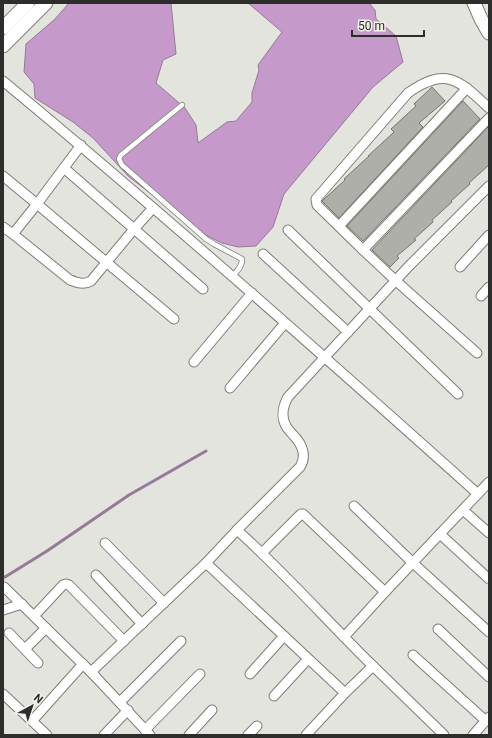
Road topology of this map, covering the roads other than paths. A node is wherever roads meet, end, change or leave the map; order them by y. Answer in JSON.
{"nodes":[{"id":1,"x":28,"y":3,"type":"edge"},
{"id":2,"x":46,"y":3,"type":"edge"},
{"id":3,"x":474,"y":3,"type":"edge"},
{"id":4,"x":3,"y":28,"type":"edge"},
{"id":5,"x":489,"y":33,"type":"edge"},
{"id":6,"x":3,"y":46,"type":"edge"},
{"id":7,"x":3,"y":81,"type":"edge"},
{"id":8,"x":466,"y":88,"type":"junction"},
{"id":9,"x":182,"y":105,"type":"dead end"},
{"id":10,"x":489,"y":108,"type":"edge"},
{"id":11,"x":489,"y":118,"type":"edge"},
{"id":12,"x":81,"y":145,"type":"junction"},
{"id":13,"x":64,"y":168,"type":"junction"},
{"id":14,"x":3,"y":176,"type":"edge"},
{"id":15,"x":489,"y":186,"type":"edge"},
{"id":16,"x":37,"y":204,"type":"junction"},
{"id":17,"x":153,"y":208,"type":"junction"},
{"id":18,"x":339,"y":226,"type":"junction"},
{"id":19,"x":3,"y":227,"type":"edge"},
{"id":20,"x":134,"y":229,"type":"junction"},
{"id":21,"x":288,"y":230,"type":"dead end"},
{"id":22,"x":13,"y":234,"type":"junction"},
{"id":23,"x":489,"y":235,"type":"edge"},
{"id":24,"x":363,"y":250,"type":"junction"},
{"id":25,"x":263,"y":254,"type":"dead end"},
{"id":26,"x":107,"y":262,"type":"junction"},
{"id":27,"x":460,"y":267,"type":"dead end"},
{"id":28,"x":232,"y":277,"type":"junction"},
{"id":29,"x":395,"y":280,"type":"junction"},
{"id":30,"x":489,"y":287,"type":"edge"},
{"id":31,"x":203,"y":289,"type":"dead end"},
{"id":32,"x":252,"y":293,"type":"junction"},
{"id":33,"x":481,"y":296,"type":"dead end"},
{"id":34,"x":369,"y":309,"type":"junction"},
{"id":35,"x":174,"y":319,"type":"dead end"},
{"id":36,"x":285,"y":323,"type":"junction"},
{"id":37,"x":348,"y":332,"type":"junction"},
{"id":38,"x":477,"y":353,"type":"dead end"},
{"id":39,"x":325,"y":357,"type":"junction"},
{"id":40,"x":194,"y":362,"type":"dead end"},
{"id":41,"x":230,"y":388,"type":"dead end"},
{"id":42,"x":458,"y":394,"type":"dead end"},
{"id":43,"x":488,"y":485,"type":"edge"},
{"id":44,"x":478,"y":494,"type":"junction"},
{"id":45,"x":354,"y":506,"type":"dead end"},
{"id":46,"x":463,"y":510,"type":"junction"},
{"id":47,"x":237,"y":530,"type":"junction"},
{"id":48,"x":489,"y":533,"type":"edge"},
{"id":49,"x":440,"y":534,"type":"junction"},
{"id":50,"x":105,"y":542,"type":"dead end"},
{"id":51,"x":262,"y":553,"type":"junction"},
{"id":52,"x":206,"y":563,"type":"junction"},
{"id":53,"x":413,"y":563,"type":"junction"},
{"id":54,"x":96,"y":575,"type":"dead end"},
{"id":55,"x":489,"y":579,"type":"edge"},
{"id":56,"x":4,"y":587,"type":"dead end"},
{"id":57,"x":385,"y":592,"type":"junction"},
{"id":58,"x":164,"y":603,"type":"junction"},
{"id":59,"x":22,"y":604,"type":"junction"},
{"id":60,"x":3,"y":610,"type":"edge"},
{"id":61,"x":34,"y":616,"type":"junction"},
{"id":62,"x":142,"y":624,"type":"junction"},
{"id":63,"x":46,"y":628,"type":"junction"},
{"id":64,"x":438,"y":629,"type":"dead end"},
{"id":65,"x":489,"y":632,"type":"edge"},
{"id":66,"x":9,"y":633,"type":"dead end"},
{"id":67,"x":284,"y":636,"type":"junction"},
{"id":68,"x":344,"y":637,"type":"junction"},
{"id":69,"x":124,"y":641,"type":"junction"},
{"id":70,"x":181,"y":641,"type":"dead end"},
{"id":71,"x":25,"y":649,"type":"junction"},
{"id":72,"x":413,"y":655,"type":"dead end"},
{"id":73,"x":308,"y":659,"type":"junction"},
{"id":74,"x":38,"y":663,"type":"dead end"},
{"id":75,"x":83,"y":664,"type":"junction"},
{"id":76,"x":373,"y":666,"type":"junction"},
{"id":77,"x":200,"y":674,"type":"dead end"},
{"id":78,"x":250,"y":674,"type":"dead end"},
{"id":79,"x":95,"y":676,"type":"junction"},
{"id":80,"x":489,"y":677,"type":"edge"},
{"id":81,"x":3,"y":694,"type":"edge"},
{"id":82,"x":345,"y":694,"type":"junction"},
{"id":83,"x":274,"y":696,"type":"dead end"},
{"id":84,"x":120,"y":702,"type":"junction"},
{"id":85,"x":128,"y":710,"type":"junction"},
{"id":86,"x":212,"y":710,"type":"dead end"},
{"id":87,"x":487,"y":719,"type":"edge"},
{"id":88,"x":32,"y":721,"type":"junction"},
{"id":89,"x":257,"y":726,"type":"dead end"},
{"id":90,"x":148,"y":732,"type":"edge"},
{"id":91,"x":47,"y":735,"type":"edge"},
{"id":92,"x":104,"y":735,"type":"edge"},
{"id":93,"x":188,"y":735,"type":"edge"},
{"id":94,"x":248,"y":735,"type":"edge"},
{"id":95,"x":306,"y":735,"type":"edge"},
{"id":96,"x":444,"y":735,"type":"edge"},
{"id":97,"x":473,"y":735,"type":"edge"}],
"edges":[{"from":1,"to":4,"type":"street"},
{"from":2,"to":6,"type":"street"},
{"from":3,"to":5,"type":"street"},
{"from":7,"to":12,"type":"street"},
{"from":8,"to":10,"type":"street"},
{"from":8,"to":18,"type":"street"},
{"from":8,"to":18,"type":"street"},
{"from":9,"to":28,"type":"lane"},
{"from":11,"to":24,"type":"street"},
{"from":12,"to":13,"type":"street"},
{"from":12,"to":17,"type":"street"},
{"from":13,"to":16,"type":"street"},
{"from":13,"to":20,"type":"street"},
{"from":14,"to":16,"type":"street"},
{"from":15,"to":29,"type":"street"},
{"from":16,"to":22,"type":"street"},
{"from":16,"to":26,"type":"street"},
{"from":17,"to":20,"type":"street"},
{"from":17,"to":28,"type":"street"},
{"from":18,"to":24,"type":"street"},
{"from":19,"to":22,"type":"street"},
{"from":20,"to":26,"type":"street"},
{"from":20,"to":31,"type":"street"},
{"from":21,"to":34,"type":"street"},
{"from":22,"to":26,"type":"street"},
{"from":23,"to":27,"type":"street"},
{"from":24,"to":29,"type":"street"},
{"from":25,"to":37,"type":"street"},
{"from":26,"to":35,"type":"street"},
{"from":28,"to":32,"type":"street"},
{"from":29,"to":34,"type":"street"},
{"from":29,"to":38,"type":"street"},
{"from":30,"to":33,"type":"street"},
{"from":32,"to":36,"type":"street"},
{"from":32,"to":40,"type":"street"},
{"from":34,"to":37,"type":"street"},
{"from":34,"to":42,"type":"street"},
{"from":36,"to":39,"type":"street"},
{"from":36,"to":41,"type":"street"},
{"from":37,"to":39,"type":"street"},
{"from":39,"to":44,"type":"street"},
{"from":39,"to":47,"type":"street"},
{"from":43,"to":44,"type":"street"},
{"from":44,"to":46,"type":"street"},
{"from":45,"to":53,"type":"street"},
{"from":46,"to":48,"type":"street"},
{"from":46,"to":49,"type":"street"},
{"from":47,"to":51,"type":"street"},
{"from":47,"to":52,"type":"street"},
{"from":49,"to":53,"type":"street"},
{"from":49,"to":55,"type":"street"},
{"from":50,"to":58,"type":"street"},
{"from":51,"to":57,"type":"street"},
{"from":51,"to":68,"type":"street"},
{"from":52,"to":58,"type":"street"},
{"from":52,"to":67,"type":"street"},
{"from":53,"to":57,"type":"street"},
{"from":53,"to":65,"type":"street"},
{"from":54,"to":62,"type":"street"},
{"from":56,"to":59,"type":"street"},
{"from":57,"to":68,"type":"street"},
{"from":58,"to":62,"type":"street"},
{"from":59,"to":60,"type":"street"},
{"from":59,"to":61,"type":"street"},
{"from":61,"to":63,"type":"street"},
{"from":61,"to":69,"type":"street"},
{"from":62,"to":69,"type":"street"},
{"from":63,"to":71,"type":"street"},
{"from":63,"to":75,"type":"street"},
{"from":64,"to":80,"type":"street"},
{"from":66,"to":71,"type":"street"},
{"from":67,"to":73,"type":"street"},
{"from":67,"to":78,"type":"street"},
{"from":68,"to":76,"type":"street"},
{"from":69,"to":79,"type":"street"},
{"from":70,"to":84,"type":"street"},
{"from":71,"to":74,"type":"street"},
{"from":72,"to":87,"type":"street"},
{"from":73,"to":82,"type":"street"},
{"from":73,"to":83,"type":"street"},
{"from":75,"to":79,"type":"street"},
{"from":75,"to":88,"type":"street"},
{"from":76,"to":82,"type":"street"},
{"from":76,"to":96,"type":"street"},
{"from":77,"to":90,"type":"street"},
{"from":79,"to":84,"type":"street"},
{"from":81,"to":88,"type":"street"},
{"from":82,"to":95,"type":"street"},
{"from":84,"to":85,"type":"street"},
{"from":85,"to":90,"type":"street"},
{"from":85,"to":92,"type":"street"},
{"from":86,"to":93,"type":"street"},
{"from":87,"to":97,"type":"street"},
{"from":88,"to":91,"type":"street"},
{"from":89,"to":94,"type":"street"}]}
